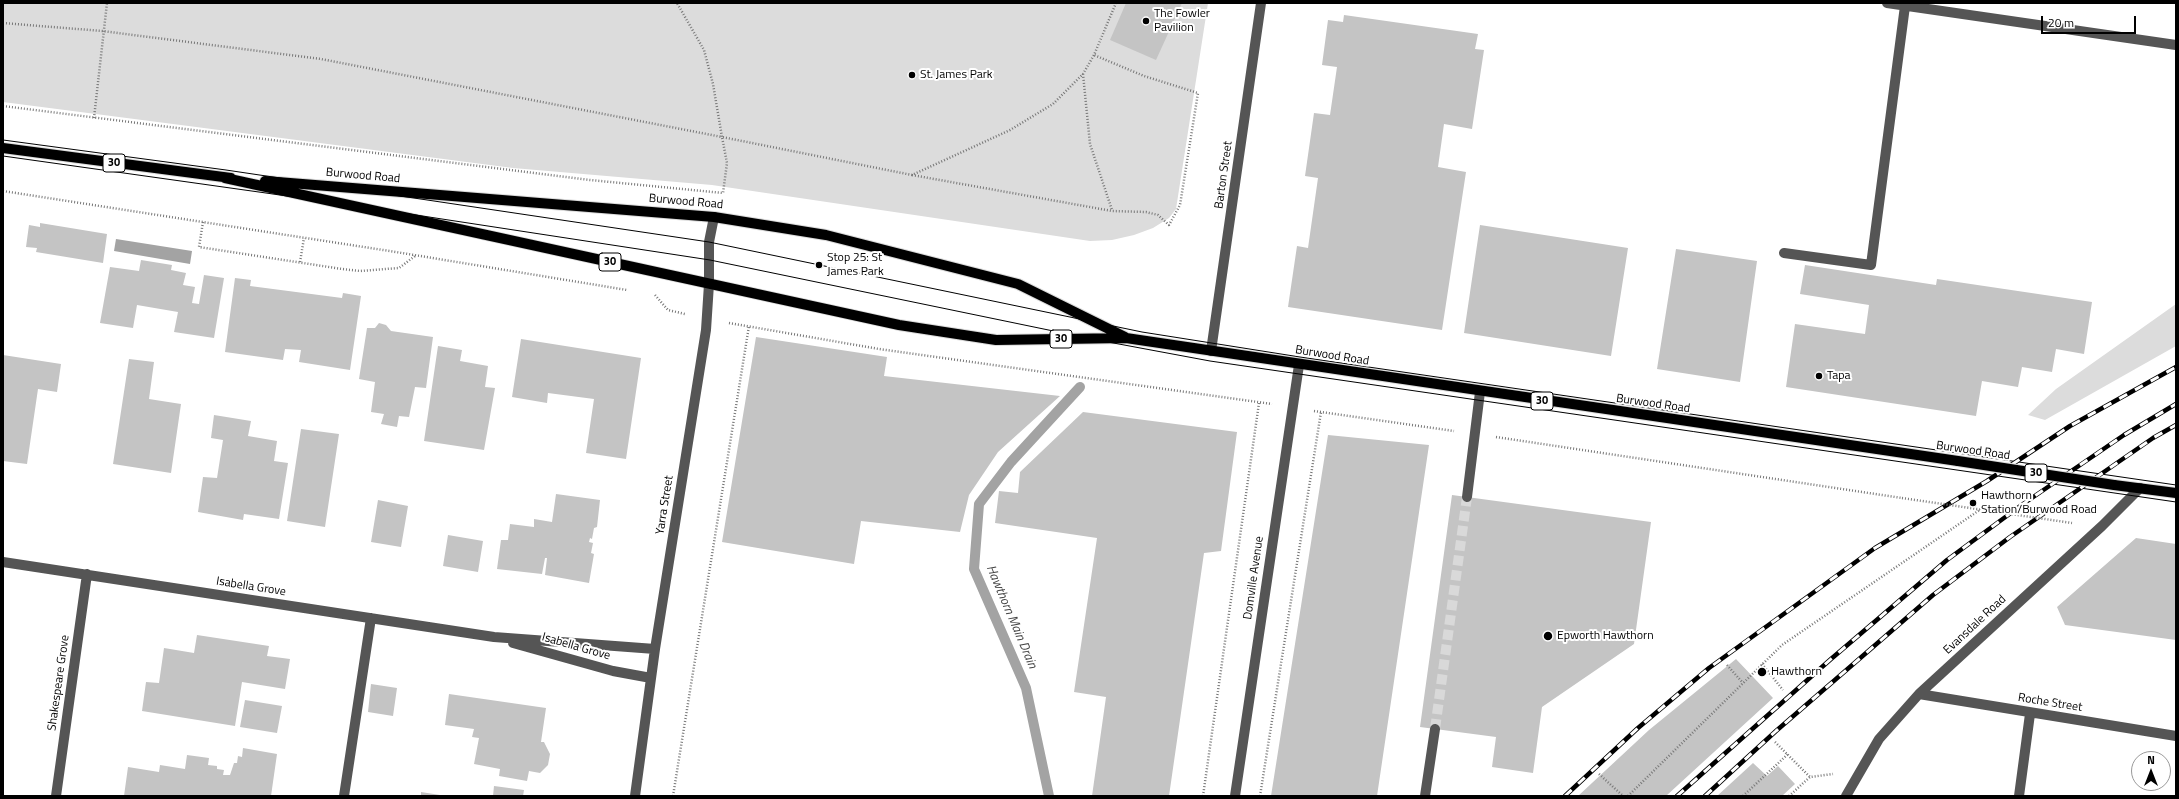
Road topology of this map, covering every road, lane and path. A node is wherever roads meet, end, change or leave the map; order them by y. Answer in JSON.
{"nodes":[{"id":1,"x":107,"y":3,"type":"edge"},
{"id":2,"x":677,"y":3,"type":"edge"},
{"id":3,"x":1116,"y":3,"type":"edge"},
{"id":4,"x":1261,"y":3,"type":"edge"},
{"id":5,"x":1887,"y":3,"type":"edge"},
{"id":6,"x":1905,"y":6,"type":"junction"},
{"id":7,"x":3,"y":23,"type":"edge"},
{"id":8,"x":102,"y":31,"type":"junction"},
{"id":9,"x":2176,"y":45,"type":"edge"},
{"id":10,"x":1094,"y":55,"type":"junction"},
{"id":11,"x":1083,"y":74,"type":"junction"},
{"id":12,"x":3,"y":106,"type":"edge"},
{"id":13,"x":94,"y":118,"type":"junction"},
{"id":14,"x":722,"y":137,"type":"junction"},
{"id":15,"x":3,"y":148,"type":"edge"},
{"id":16,"x":912,"y":175,"type":"junction"},
{"id":17,"x":225,"y":178,"type":"junction"},
{"id":18,"x":3,"y":191,"type":"edge"},
{"id":19,"x":1112,"y":211,"type":"junction"},
{"id":20,"x":714,"y":217,"type":"junction"},
{"id":21,"x":203,"y":222,"type":"junction"},
{"id":22,"x":304,"y":238,"type":"junction"},
{"id":23,"x":1784,"y":253,"type":"dead end"},
{"id":24,"x":415,"y":256,"type":"junction"},
{"id":25,"x":300,"y":262,"type":"junction"},
{"id":26,"x":709,"y":284,"type":"junction"},
{"id":27,"x":632,"y":291,"type":"dead end"},
{"id":28,"x":648,"y":294,"type":"dead end"},
{"id":29,"x":706,"y":319,"type":"junction"},
{"id":30,"x":749,"y":326,"type":"dead end"},
{"id":31,"x":1126,"y":338,"type":"junction"},
{"id":32,"x":1211,"y":351,"type":"junction"},
{"id":33,"x":1299,"y":364,"type":"junction"},
{"id":34,"x":1480,"y":392,"type":"junction"},
{"id":35,"x":1259,"y":403,"type":"dead end"},
{"id":36,"x":1321,"y":412,"type":"dead end"},
{"id":37,"x":2140,"y":488,"type":"junction"},
{"id":38,"x":2176,"y":494,"type":"edge"},
{"id":39,"x":1467,"y":497,"type":"tunnel mouth"},
{"id":40,"x":1902,"y":498,"type":"dead end"},
{"id":41,"x":1981,"y":509,"type":"junction"},
{"id":42,"x":2072,"y":523,"type":"dead end"},
{"id":43,"x":3,"y":562,"type":"edge"},
{"id":44,"x":87,"y":574,"type":"junction"},
{"id":45,"x":371,"y":618,"type":"junction"},
{"id":46,"x":494,"y":637,"type":"junction"},
{"id":47,"x":655,"y":649,"type":"junction"},
{"id":48,"x":1762,"y":664,"type":"junction"},
{"id":49,"x":1727,"y":665,"type":"dead end"},
{"id":50,"x":651,"y":678,"type":"junction"},
{"id":51,"x":1743,"y":683,"type":"junction"},
{"id":52,"x":1783,"y":690,"type":"dead end"},
{"id":53,"x":1920,"y":694,"type":"junction"},
{"id":54,"x":2030,"y":714,"type":"junction"},
{"id":55,"x":1435,"y":729,"type":"tunnel mouth"},
{"id":56,"x":2176,"y":736,"type":"edge"},
{"id":57,"x":1775,"y":742,"type":"dead end"},
{"id":58,"x":1788,"y":754,"type":"junction"},
{"id":59,"x":1861,"y":771,"type":"junction"},
{"id":60,"x":1599,"y":774,"type":"dead end"},
{"id":61,"x":1810,"y":777,"type":"junction"},
{"id":62,"x":56,"y":796,"type":"edge"},
{"id":63,"x":344,"y":796,"type":"edge"},
{"id":64,"x":635,"y":796,"type":"edge"},
{"id":65,"x":673,"y":796,"type":"edge"},
{"id":66,"x":1203,"y":796,"type":"edge"},
{"id":67,"x":1235,"y":796,"type":"edge"},
{"id":68,"x":1260,"y":796,"type":"edge"},
{"id":69,"x":1425,"y":796,"type":"edge"},
{"id":70,"x":1623,"y":796,"type":"edge"},
{"id":71,"x":1628,"y":796,"type":"edge"},
{"id":72,"x":1743,"y":796,"type":"edge"},
{"id":73,"x":1789,"y":796,"type":"edge"},
{"id":74,"x":1846,"y":796,"type":"edge"},
{"id":75,"x":2019,"y":796,"type":"edge"}],
"edges":[{"from":1,"to":8,"type":"path"},
{"from":2,"to":14,"type":"path"},
{"from":3,"to":10,"type":"path"},
{"from":4,"to":32,"type":"street","name":"Barton Street"},
{"from":5,"to":6,"type":"street"},
{"from":6,"to":9,"type":"street"},
{"from":6,"to":23,"type":"street"},
{"from":7,"to":8,"type":"path"},
{"from":8,"to":13,"type":"path"},
{"from":8,"to":14,"type":"path"},
{"from":10,"to":11,"type":"path"},
{"from":10,"to":19,"type":"path"},
{"from":11,"to":16,"type":"path"},
{"from":11,"to":19,"type":"path"},
{"from":12,"to":13,"type":"path"},
{"from":13,"to":14,"type":"path"},
{"from":14,"to":16,"type":"path"},
{"from":15,"to":17,"type":"main road","name":"Burwood Road","number":"30"},
{"from":16,"to":19,"type":"path"},
{"from":17,"to":20,"type":"main road","name":"Burwood Road","number":"30"},
{"from":17,"to":26,"type":"main road","name":"Burwood Road","number":"30"},
{"from":18,"to":21,"type":"path"},
{"from":20,"to":26,"type":"street","name":"Yarra Street"},
{"from":20,"to":31,"type":"main road","name":"Burwood Road","number":"30"},
{"from":21,"to":22,"type":"path"},
{"from":21,"to":25,"type":"path"},
{"from":22,"to":24,"type":"path"},
{"from":22,"to":25,"type":"path"},
{"from":24,"to":25,"type":"path"},
{"from":24,"to":27,"type":"path"},
{"from":26,"to":29,"type":"street","name":"Yarra Street"},
{"from":26,"to":31,"type":"main road","name":"Burwood Road","number":"30"},
{"from":28,"to":29,"type":"path"},
{"from":29,"to":47,"type":"street","name":"Yarra Street"},
{"from":30,"to":65,"type":"path"},
{"from":31,"to":32,"type":"main road","name":"Burwood Road","number":"30"},
{"from":32,"to":33,"type":"main road","name":"Burwood Road","number":"30"},
{"from":33,"to":34,"type":"main road","name":"Burwood Road","number":"30"},
{"from":33,"to":67,"type":"street","name":"Domville Avenue"},
{"from":34,"to":37,"type":"main road","name":"Burwood Road","number":"30","bridge":true},
{"from":34,"to":39,"type":"street"},
{"from":35,"to":66,"type":"path"},
{"from":36,"to":68,"type":"path"},
{"from":37,"to":38,"type":"main road","name":"Burwood Road","number":"30"},
{"from":37,"to":53,"type":"street","name":"Evansdale Road"},
{"from":40,"to":41,"type":"path","bridge":true},
{"from":41,"to":42,"type":"path","bridge":true},
{"from":41,"to":48,"type":"path"},
{"from":43,"to":44,"type":"street","name":"Isabella Grove"},
{"from":44,"to":45,"type":"street","name":"Isabella Grove"},
{"from":44,"to":62,"type":"street","name":"Shakespeare Grove"},
{"from":45,"to":46,"type":"street","name":"Isabella Grove"},
{"from":45,"to":63,"type":"street"},
{"from":46,"to":47,"type":"street","name":"Isabella Grove"},
{"from":46,"to":50,"type":"street","name":"Isabella Grove"},
{"from":47,"to":50,"type":"street","name":"Yarra Street"},
{"from":48,"to":51,"type":"path"},
{"from":48,"to":52,"type":"path"},
{"from":49,"to":51,"type":"path"},
{"from":50,"to":64,"type":"street","name":"Yarra Street"},
{"from":51,"to":71,"type":"path"},
{"from":53,"to":54,"type":"street","name":"Roche Street"},
{"from":53,"to":59,"type":"street","name":"Evansdale Road"},
{"from":54,"to":56,"type":"street","name":"Roche Street"},
{"from":54,"to":75,"type":"street"},
{"from":55,"to":69,"type":"street"},
{"from":57,"to":58,"type":"path"},
{"from":58,"to":61,"type":"path"},
{"from":58,"to":72,"type":"path"},
{"from":59,"to":61,"type":"path"},
{"from":59,"to":74,"type":"street","name":"Evansdale Road"},
{"from":60,"to":70,"type":"path"},
{"from":61,"to":73,"type":"path"}]}
